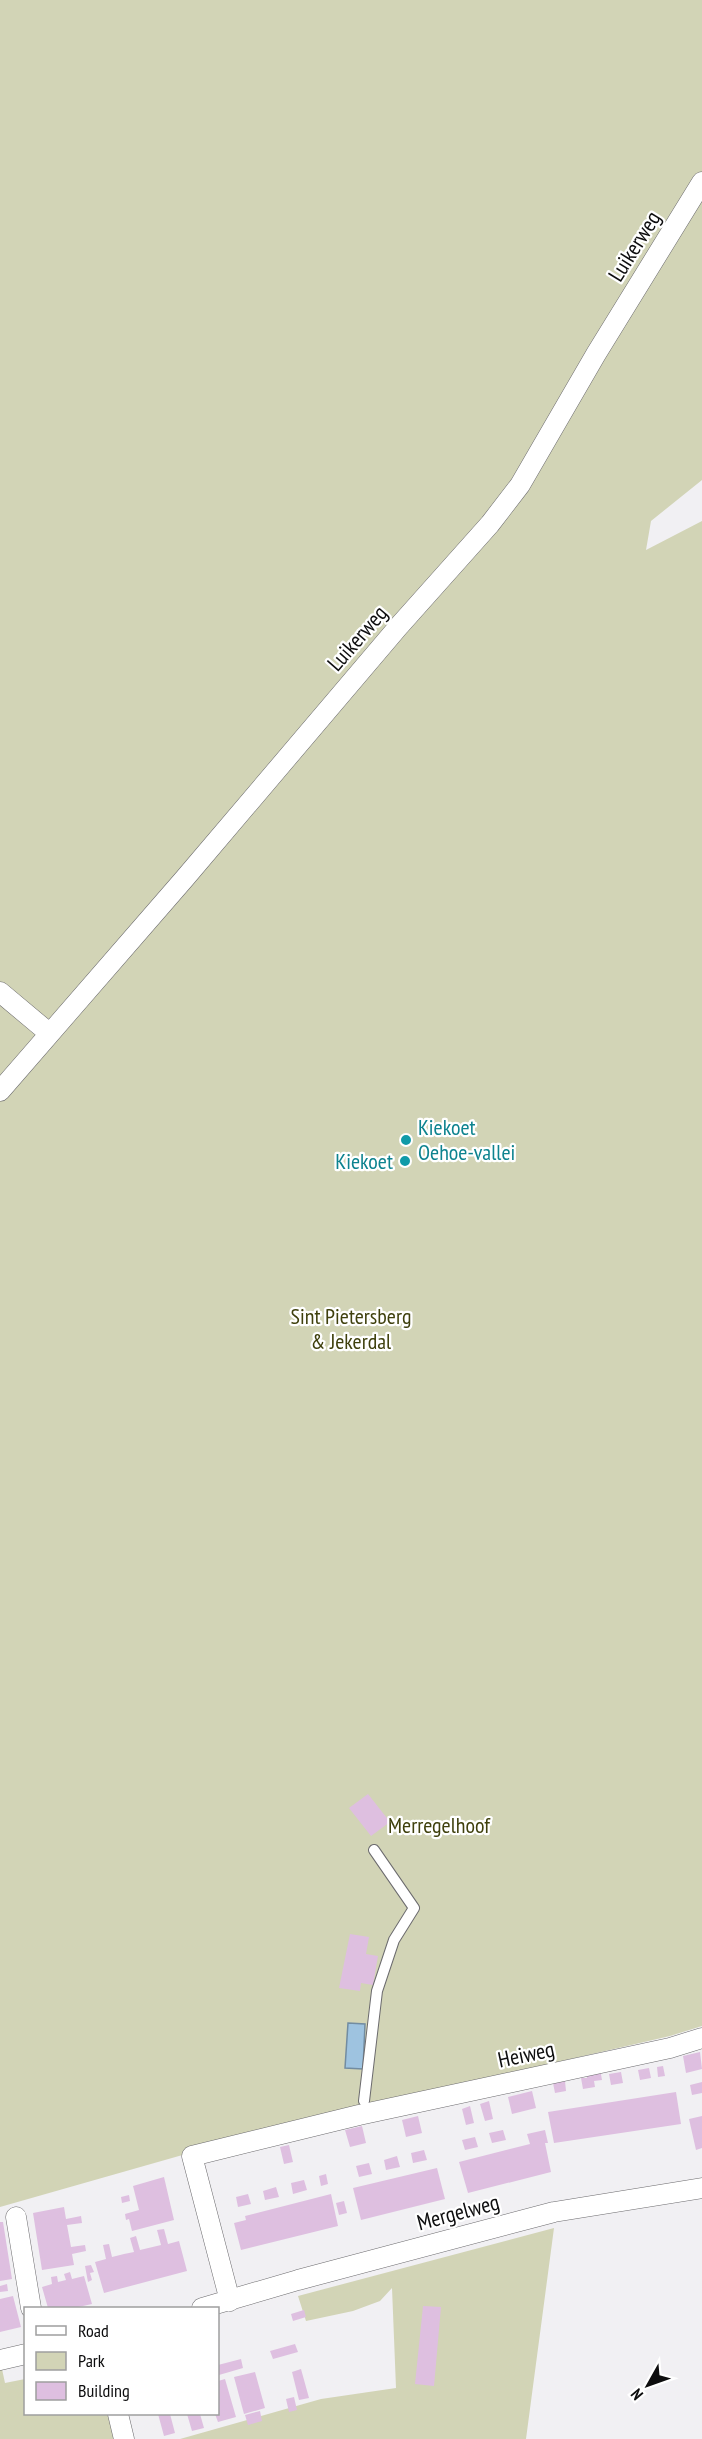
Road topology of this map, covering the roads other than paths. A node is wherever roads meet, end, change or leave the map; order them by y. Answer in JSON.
{"nodes":[{"id":1,"x":702,"y":182,"type":"edge"},
{"id":2,"x":0,"y":992,"type":"edge"},
{"id":3,"x":49,"y":1033,"type":"junction"},
{"id":4,"x":0,"y":1091,"type":"edge"},
{"id":5,"x":374,"y":1850,"type":"dead end"},
{"id":6,"x":702,"y":2038,"type":"edge"},
{"id":7,"x":361,"y":2108,"type":"junction"},
{"id":8,"x":702,"y":2188,"type":"edge"},
{"id":9,"x":16,"y":2217,"type":"dead end"},
{"id":10,"x":231,"y":2301,"type":"junction"},
{"id":11,"x":31,"y":2307,"type":"edge"},
{"id":12,"x":206,"y":2307,"type":"edge"},
{"id":13,"x":24,"y":2354,"type":"edge"},
{"id":14,"x":0,"y":2360,"type":"edge"},
{"id":15,"x":118,"y":2415,"type":"edge"},
{"id":16,"x":124,"y":2439,"type":"edge"}],
"edges":[{"from":1,"to":3,"type":"street","name":"Luikerweg"},
{"from":2,"to":3,"type":"street"},
{"from":3,"to":4,"type":"street","name":"Luikerweg"},
{"from":5,"to":7,"type":"lane"},
{"from":6,"to":7,"type":"street","name":"Heiweg"},
{"from":7,"to":10,"type":"street","name":"Heiweg"},
{"from":8,"to":10,"type":"street","name":"Mergelweg"},
{"from":9,"to":11,"type":"street"},
{"from":10,"to":12,"type":"street","name":"Mergelweg"},
{"from":13,"to":14,"type":"street"},
{"from":15,"to":16,"type":"street"}]}
